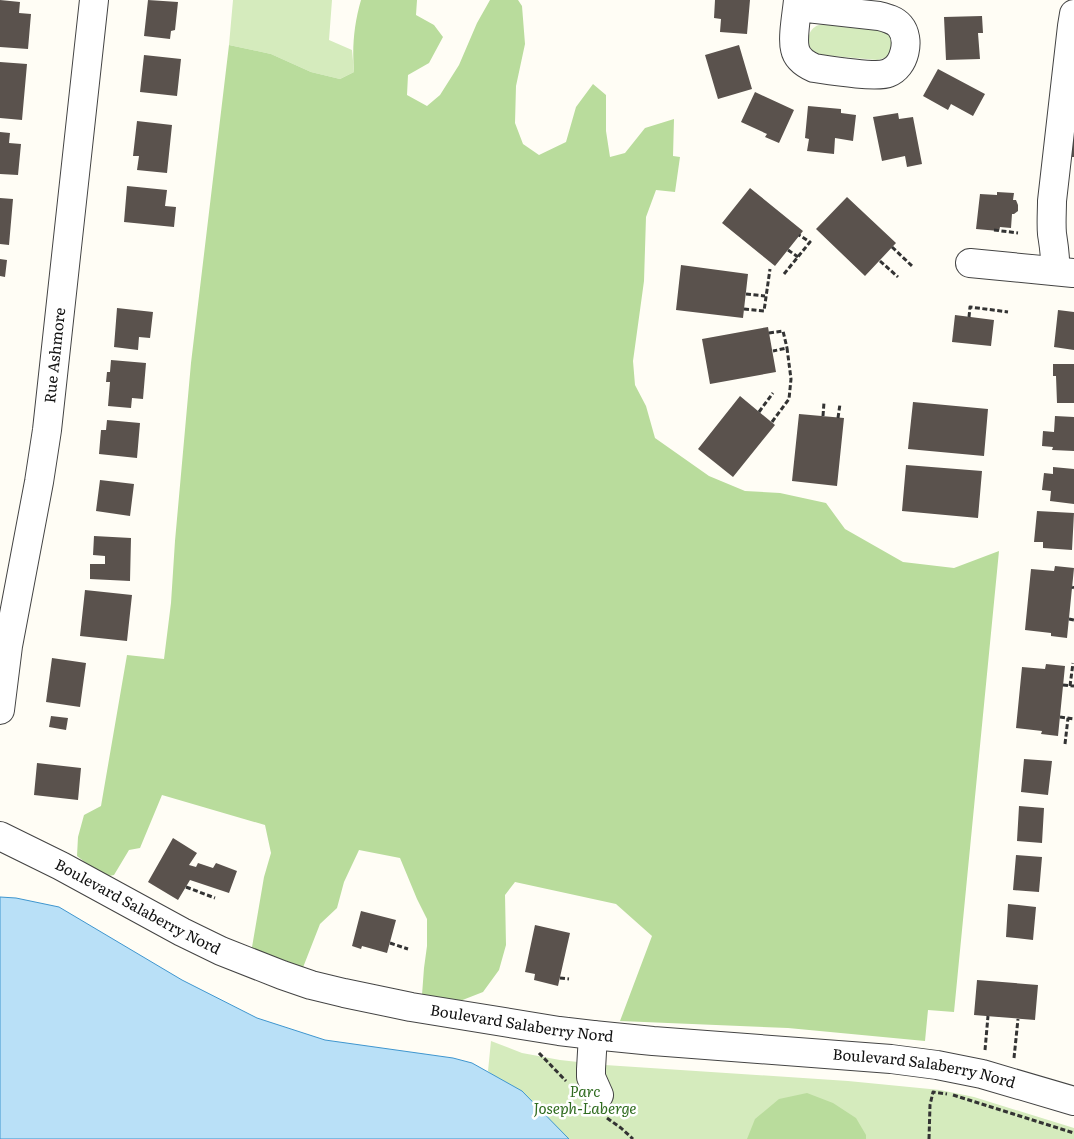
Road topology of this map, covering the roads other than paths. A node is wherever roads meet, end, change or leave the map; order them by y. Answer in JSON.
{"nodes":[{"id":1,"x":94,"y":0,"type":"edge"},
{"id":2,"x":1074,"y":14,"type":"edge"},
{"id":3,"x":1064,"y":183,"type":"edge"},
{"id":4,"x":970,"y":264,"type":"dead end"},
{"id":5,"x":1065,"y":272,"type":"edge"},
{"id":6,"x":0,"y":710,"type":"edge"},
{"id":7,"x":0,"y":836,"type":"edge"},
{"id":8,"x":593,"y":1035,"type":"junction"},
{"id":9,"x":599,"y":1096,"type":"dead end"},
{"id":10,"x":1073,"y":1096,"type":"edge"}],
"edges":[{"from":1,"to":6,"type":"street","name":"Rue Ashmore"},
{"from":2,"to":3,"type":"street"},
{"from":3,"to":5,"type":"street"},
{"from":4,"to":5,"type":"street"},
{"from":7,"to":8,"type":"street","name":"Boulevard Salaberry Nord"},
{"from":8,"to":9,"type":"street"},
{"from":8,"to":10,"type":"street","name":"Boulevard Salaberry Nord"}]}
